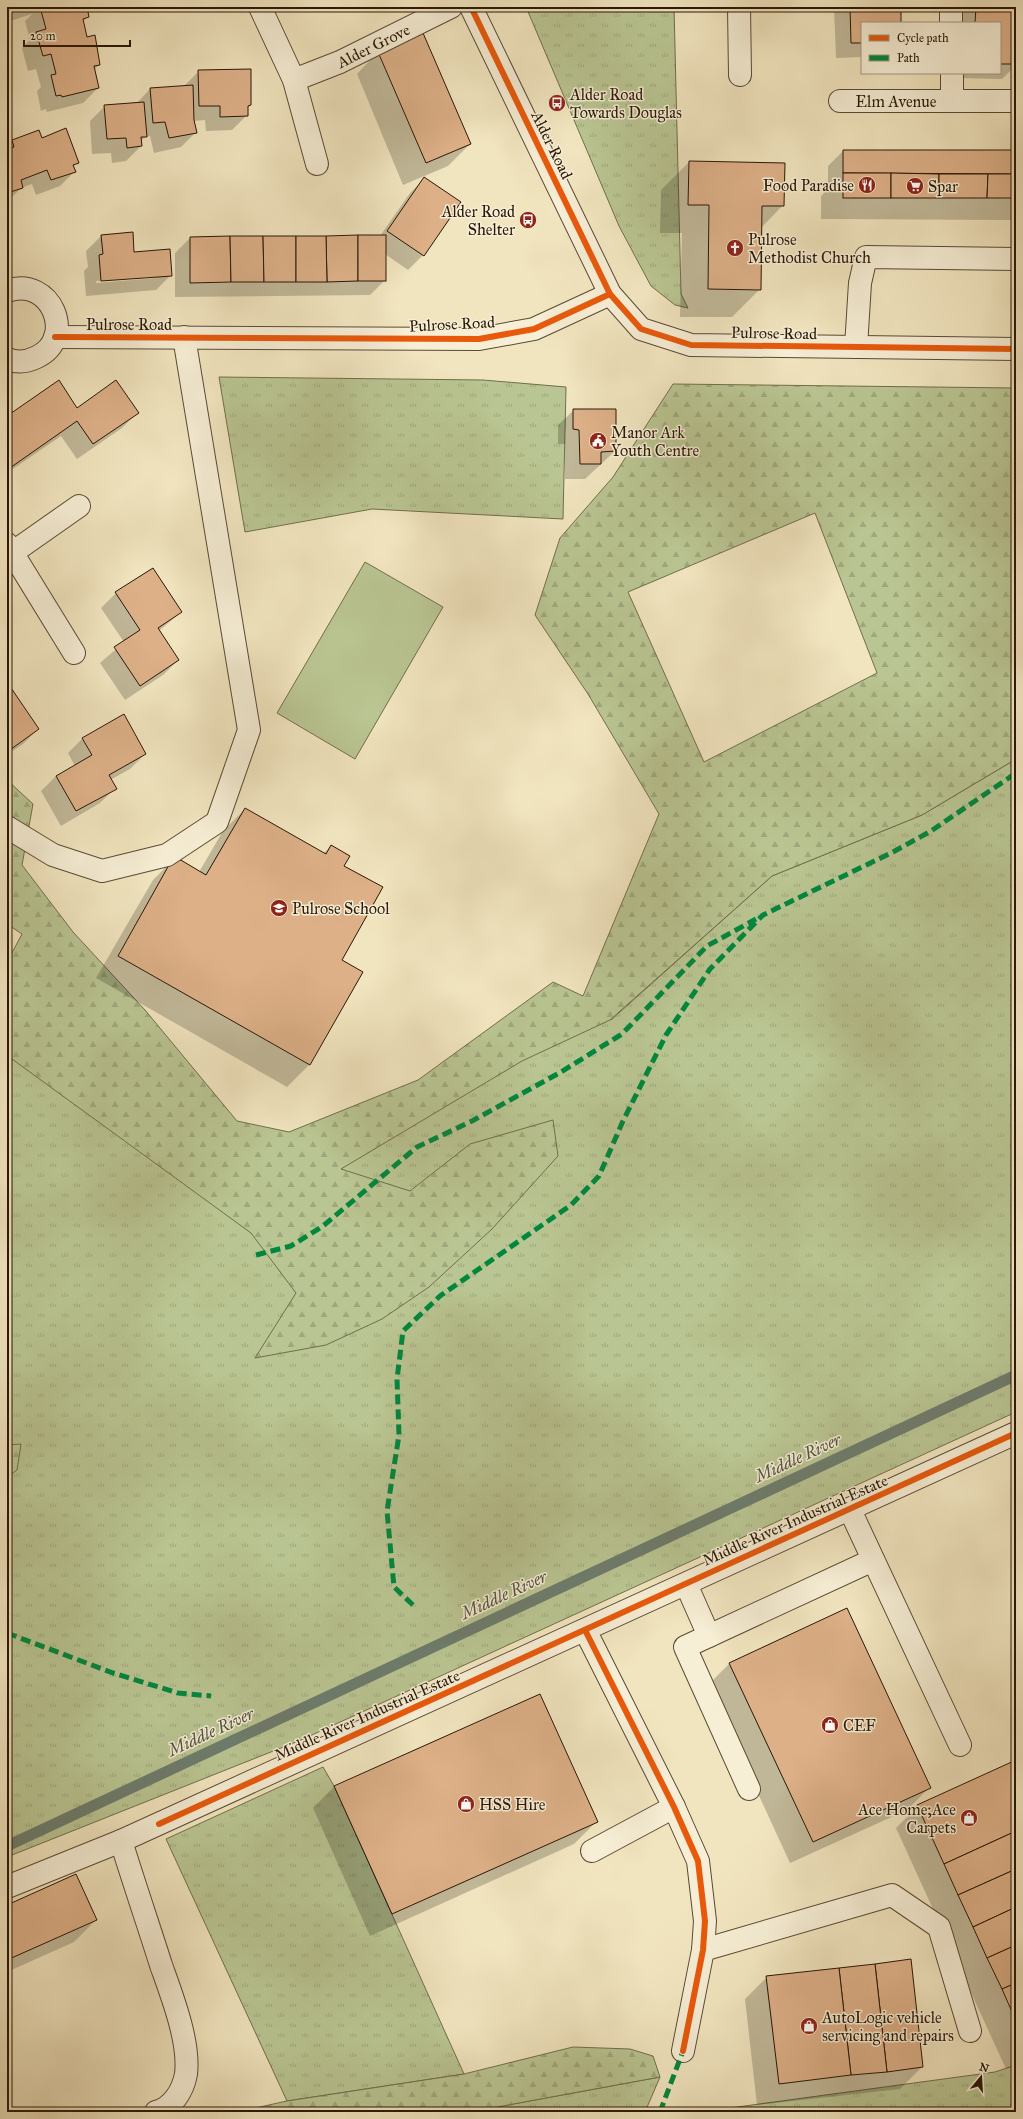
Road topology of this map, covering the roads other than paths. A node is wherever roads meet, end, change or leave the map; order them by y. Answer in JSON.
{"nodes":[{"id":1,"x":260,"y":7,"type":"edge"},
{"id":2,"x":451,"y":7,"type":"edge"},
{"id":3,"x":471,"y":7,"type":"edge"},
{"id":4,"x":740,"y":7,"type":"edge"},
{"id":5,"x":951,"y":7,"type":"edge"},
{"id":6,"x":951,"y":22,"type":"edge"},
{"id":7,"x":952,"y":74,"type":"edge"},
{"id":8,"x":740,"y":75,"type":"dead end"},
{"id":9,"x":294,"y":80,"type":"junction"},
{"id":10,"x":1016,"y":100,"type":"edge"},
{"id":11,"x":840,"y":101,"type":"dead end"},
{"id":12,"x":952,"y":101,"type":"junction"},
{"id":13,"x":317,"y":164,"type":"dead end"},
{"id":14,"x":1016,"y":259,"type":"edge"},
{"id":15,"x":7,"y":291,"type":"edge"},
{"id":16,"x":610,"y":294,"type":"junction"},
{"id":17,"x":55,"y":336,"type":"junction"},
{"id":18,"x":184,"y":337,"type":"junction"},
{"id":19,"x":856,"y":347,"type":"junction"},
{"id":20,"x":1016,"y":350,"type":"edge"},
{"id":21,"x":7,"y":359,"type":"edge"},
{"id":22,"x":79,"y":506,"type":"dead end"},
{"id":23,"x":10,"y":548,"type":"edge"},
{"id":24,"x":74,"y":653,"type":"dead end"},
{"id":25,"x":7,"y":827,"type":"edge"},
{"id":26,"x":1016,"y":1434,"type":"edge"},
{"id":27,"x":850,"y":1510,"type":"junction"},
{"id":28,"x":873,"y":1560,"type":"junction"},
{"id":29,"x":686,"y":1584,"type":"junction"},
{"id":30,"x":585,"y":1630,"type":"junction"},
{"id":31,"x":709,"y":1636,"type":"junction"},
{"id":32,"x":960,"y":1745,"type":"dead end"},
{"id":33,"x":749,"y":1789,"type":"dead end"},
{"id":34,"x":674,"y":1807,"type":"junction"},
{"id":35,"x":121,"y":1841,"type":"junction"},
{"id":36,"x":592,"y":1851,"type":"dead end"},
{"id":37,"x":7,"y":1887,"type":"edge"},
{"id":38,"x":703,"y":1950,"type":"junction"},
{"id":39,"x":970,"y":2031,"type":"dead end"},
{"id":40,"x":683,"y":2051,"type":"dead end"},
{"id":41,"x":156,"y":2112,"type":"edge"}],
"edges":[{"from":1,"to":9,"type":"street"},
{"from":2,"to":9,"type":"street","name":"Alder Grove"},
{"from":3,"to":16,"type":"street","name":"Alder Road"},
{"from":4,"to":8,"type":"street"},
{"from":5,"to":6,"type":"street"},
{"from":7,"to":12,"type":"street","name":"Elm Avenue"},
{"from":9,"to":13,"type":"street"},
{"from":10,"to":12,"type":"street","name":"Elm Avenue"},
{"from":11,"to":12,"type":"street","name":"Elm Avenue"},
{"from":14,"to":19,"type":"street"},
{"from":15,"to":17,"type":"street"},
{"from":16,"to":18,"type":"street","name":"Pulrose Road"},
{"from":16,"to":19,"type":"street","name":"Pulrose Road"},
{"from":17,"to":18,"type":"street","name":"Pulrose Road"},
{"from":17,"to":21,"type":"street"},
{"from":18,"to":25,"type":"street"},
{"from":19,"to":20,"type":"street","name":"Pulrose Road"},
{"from":22,"to":23,"type":"street"},
{"from":23,"to":24,"type":"street"},
{"from":26,"to":27,"type":"street","name":"Middle River Industrial Estate"},
{"from":27,"to":28,"type":"street"},
{"from":27,"to":29,"type":"street","name":"Middle River Industrial Estate"},
{"from":28,"to":31,"type":"street"},
{"from":28,"to":32,"type":"street"},
{"from":29,"to":30,"type":"street","name":"Middle River Industrial Estate"},
{"from":29,"to":31,"type":"street"},
{"from":30,"to":34,"type":"street"},
{"from":30,"to":35,"type":"street","name":"Middle River Industrial Estate"},
{"from":31,"to":33,"type":"street"},
{"from":34,"to":36,"type":"street"},
{"from":34,"to":38,"type":"street"},
{"from":35,"to":37,"type":"street","name":"Middle River Industrial Estate"},
{"from":35,"to":41,"type":"street"},
{"from":38,"to":39,"type":"street"},
{"from":38,"to":40,"type":"street"}]}
